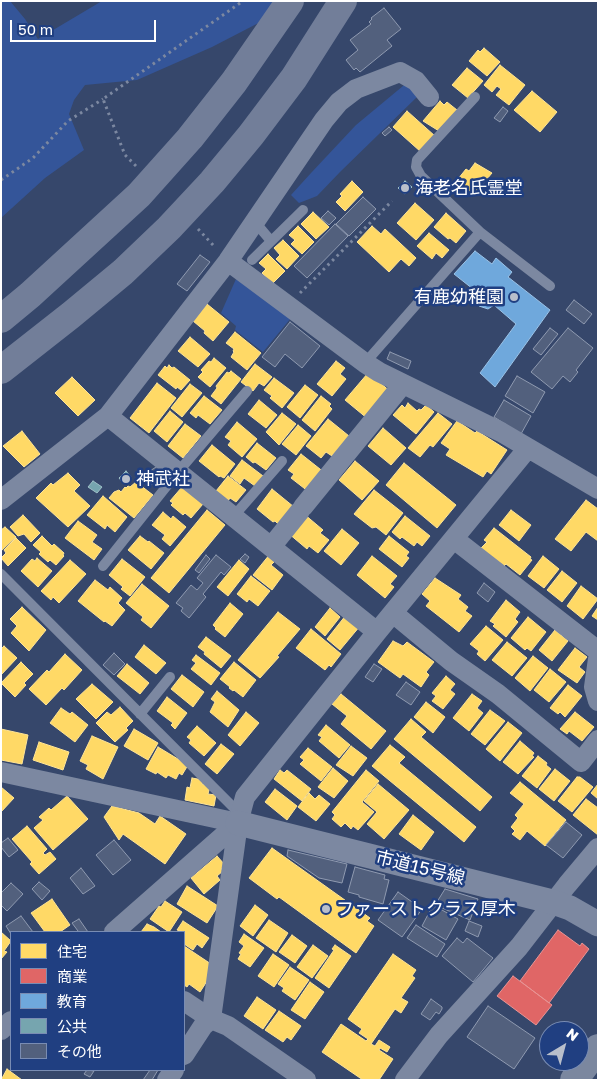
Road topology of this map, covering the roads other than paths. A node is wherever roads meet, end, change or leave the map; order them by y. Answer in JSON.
{"nodes":[{"id":1,"x":290,"y":1,"type":"edge"},
{"id":2,"x":343,"y":1,"type":"edge"},
{"id":3,"x":429,"y":97,"type":"dead end"},
{"id":4,"x":475,"y":97,"type":"dead end"},
{"id":5,"x":303,"y":210,"type":"dead end"},
{"id":6,"x":255,"y":222,"type":"junction"},
{"id":7,"x":480,"y":232,"type":"junction"},
{"id":8,"x":271,"y":241,"type":"junction"},
{"id":9,"x":252,"y":260,"type":"dead end"},
{"id":10,"x":228,"y":261,"type":"junction"},
{"id":11,"x":550,"y":286,"type":"dead end"},
{"id":12,"x":1,"y":319,"type":"edge"},
{"id":13,"x":364,"y":363,"type":"junction"},
{"id":14,"x":1,"y":370,"type":"edge"},
{"id":15,"x":403,"y":384,"type":"junction"},
{"id":16,"x":247,"y":392,"type":"dead end"},
{"id":17,"x":108,"y":416,"type":"junction"},
{"id":18,"x":528,"y":448,"type":"junction"},
{"id":19,"x":282,"y":461,"type":"dead end"},
{"id":20,"x":178,"y":472,"type":"junction"},
{"id":21,"x":598,"y":489,"type":"edge"},
{"id":22,"x":1,"y":500,"type":"edge"},
{"id":23,"x":233,"y":517,"type":"junction"},
{"id":24,"x":454,"y":539,"type":"junction"},
{"id":25,"x":271,"y":547,"type":"junction"},
{"id":26,"x":103,"y":566,"type":"dead end"},
{"id":27,"x":1,"y":574,"type":"edge"},
{"id":28,"x":393,"y":614,"type":"junction"},
{"id":29,"x":376,"y":632,"type":"junction"},
{"id":30,"x":598,"y":651,"type":"edge"},
{"id":31,"x":598,"y":659,"type":"edge"},
{"id":32,"x":170,"y":677,"type":"dead end"},
{"id":33,"x":598,"y":701,"type":"edge"},
{"id":34,"x":140,"y":714,"type":"junction"},
{"id":35,"x":598,"y":740,"type":"edge"},
{"id":36,"x":1,"y":772,"type":"edge"},
{"id":37,"x":239,"y":819,"type":"junction"},
{"id":38,"x":598,"y":848,"type":"edge"},
{"id":39,"x":553,"y":902,"type":"junction"},
{"id":40,"x":598,"y":924,"type":"edge"},
{"id":41,"x":115,"y":931,"type":"edge"},
{"id":42,"x":185,"y":1002,"type":"edge"},
{"id":43,"x":211,"y":1019,"type":"junction"},
{"id":44,"x":598,"y":1048,"type":"edge"},
{"id":45,"x":185,"y":1053,"type":"edge"},
{"id":46,"x":306,"y":1080,"type":"edge"},
{"id":47,"x":405,"y":1080,"type":"edge"},
{"id":48,"x":574,"y":1080,"type":"edge"}],
"edges":[{"from":1,"to":12,"type":"highway","bridge":true},
{"from":2,"to":14,"type":"highway","bridge":true},
{"from":3,"to":6,"type":"street"},
{"from":4,"to":7,"type":"lane"},
{"from":5,"to":8,"type":"lane"},
{"from":6,"to":8,"type":"lane"},
{"from":6,"to":10,"type":"street"},
{"from":7,"to":11,"type":"lane"},
{"from":7,"to":13,"type":"lane"},
{"from":8,"to":9,"type":"lane"},
{"from":10,"to":13,"type":"street"},
{"from":10,"to":17,"type":"street"},
{"from":13,"to":15,"type":"street"},
{"from":15,"to":18,"type":"street"},
{"from":15,"to":25,"type":"street"},
{"from":16,"to":20,"type":"lane"},
{"from":17,"to":20,"type":"street"},
{"from":17,"to":22,"type":"street"},
{"from":18,"to":21,"type":"street"},
{"from":18,"to":24,"type":"street"},
{"from":19,"to":23,"type":"lane"},
{"from":20,"to":23,"type":"street"},
{"from":20,"to":26,"type":"lane"},
{"from":23,"to":25,"type":"street"},
{"from":24,"to":28,"type":"street"},
{"from":24,"to":30,"type":"street"},
{"from":25,"to":29,"type":"street"},
{"from":27,"to":34,"type":"lane"},
{"from":28,"to":29,"type":"street"},
{"from":28,"to":35,"type":"street"},
{"from":29,"to":37,"type":"street"},
{"from":31,"to":33,"type":"street"},
{"from":32,"to":34,"type":"lane"},
{"from":34,"to":37,"type":"lane"},
{"from":36,"to":37,"type":"street"},
{"from":37,"to":39,"type":"street","name":"市道15号線"},
{"from":37,"to":41,"type":"street"},
{"from":37,"to":43,"type":"street"},
{"from":38,"to":39,"type":"street"},
{"from":39,"to":40,"type":"street","name":"市道15号線"},
{"from":39,"to":47,"type":"street"},
{"from":42,"to":43,"type":"street"},
{"from":43,"to":45,"type":"street"},
{"from":43,"to":46,"type":"street"},
{"from":44,"to":48,"type":"main road"}]}
